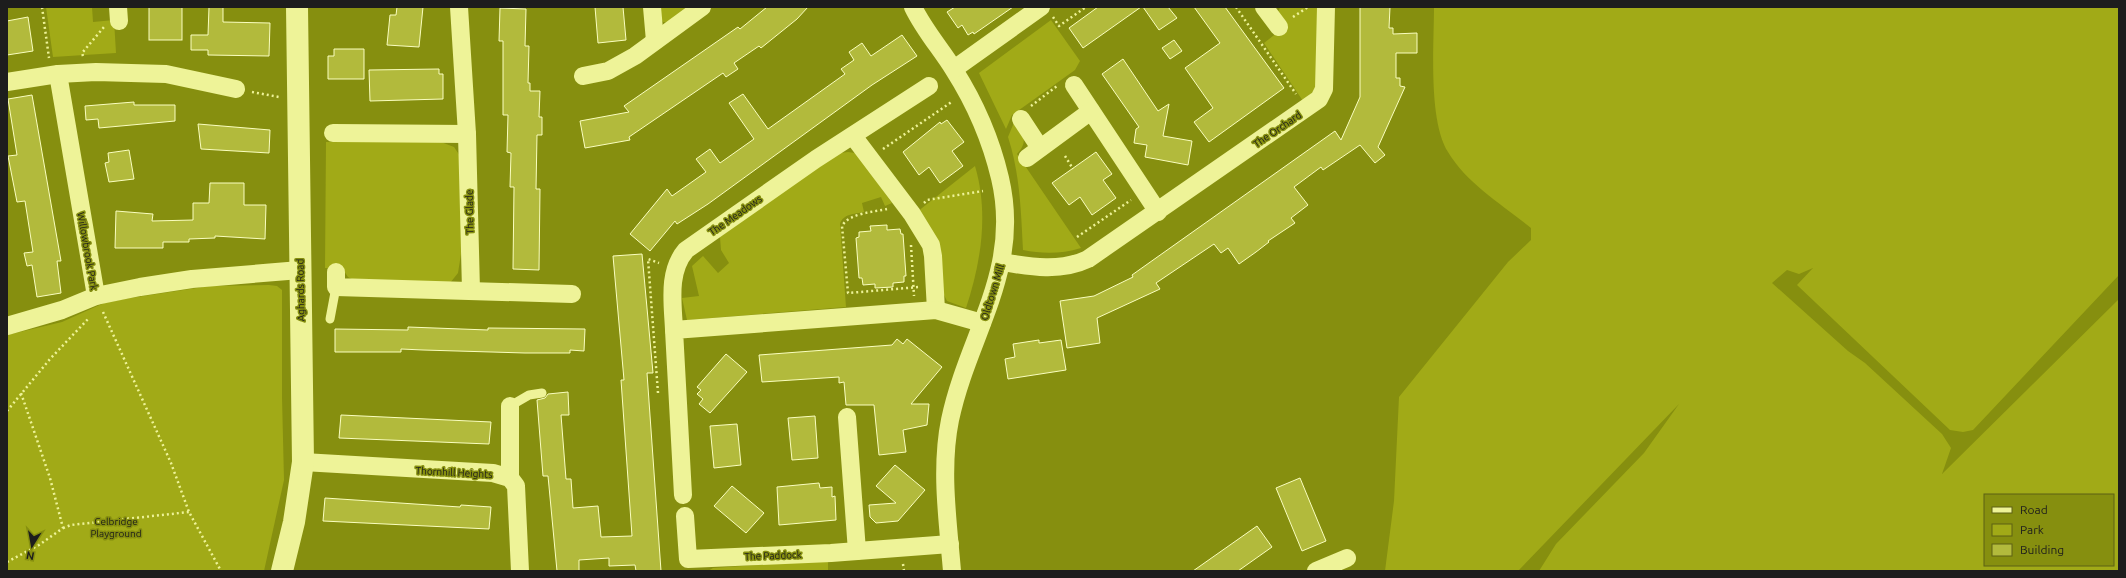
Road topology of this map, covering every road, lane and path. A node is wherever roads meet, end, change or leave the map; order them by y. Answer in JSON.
{"nodes":[{"id":1,"x":42,"y":7,"type":"edge"},
{"id":2,"x":297,"y":7,"type":"edge"},
{"id":3,"x":458,"y":7,"type":"edge"},
{"id":4,"x":652,"y":7,"type":"edge"},
{"id":5,"x":702,"y":7,"type":"edge"},
{"id":6,"x":913,"y":7,"type":"edge"},
{"id":7,"x":1086,"y":7,"type":"edge"},
{"id":8,"x":1236,"y":7,"type":"edge"},
{"id":9,"x":1264,"y":7,"type":"edge"},
{"id":10,"x":1326,"y":7,"type":"edge"},
{"id":11,"x":1046,"y":10,"type":"edge"},
{"id":12,"x":119,"y":14,"type":"edge"},
{"id":13,"x":1279,"y":27,"type":"dead end"},
{"id":14,"x":655,"y":41,"type":"junction"},
{"id":15,"x":954,"y":69,"type":"junction"},
{"id":16,"x":84,"y":73,"type":"junction"},
{"id":17,"x":54,"y":75,"type":"junction"},
{"id":18,"x":583,"y":76,"type":"dead end"},
{"id":19,"x":7,"y":82,"type":"edge"},
{"id":20,"x":1074,"y":85,"type":"dead end"},
{"id":21,"x":929,"y":86,"type":"dead end"},
{"id":22,"x":236,"y":89,"type":"joint"},
{"id":23,"x":950,"y":95,"type":"dead end"},
{"id":24,"x":297,"y":98,"type":"junction"},
{"id":25,"x":1306,"y":109,"type":"junction"},
{"id":26,"x":1091,"y":111,"type":"junction"},
{"id":27,"x":1021,"y":119,"type":"dead end"},
{"id":28,"x":333,"y":133,"type":"dead end"},
{"id":29,"x":467,"y":134,"type":"junction"},
{"id":30,"x":853,"y":136,"type":"junction"},
{"id":31,"x":1065,"y":156,"type":"dead end"},
{"id":32,"x":870,"y":158,"type":"junction"},
{"id":33,"x":1073,"y":169,"type":"dead end"},
{"id":34,"x":983,"y":191,"type":"dead end"},
{"id":35,"x":1136,"y":196,"type":"dead end"},
{"id":36,"x":922,"y":205,"type":"dead end"},
{"id":37,"x":893,"y":208,"type":"dead end"},
{"id":38,"x":1158,"y":212,"type":"junction"},
{"id":39,"x":1077,"y":237,"type":"dead end"},
{"id":40,"x":910,"y":240,"type":"dead end"},
{"id":41,"x":1002,"y":262,"type":"junction"},
{"id":42,"x":300,"y":270,"type":"junction"},
{"id":43,"x":336,"y":280,"type":"joint"},
{"id":44,"x":935,"y":286,"type":"junction"},
{"id":45,"x":913,"y":287,"type":"junction"},
{"id":46,"x":471,"y":290,"type":"junction"},
{"id":47,"x":572,"y":294,"type":"dead end"},
{"id":48,"x":98,"y":301,"type":"junction"},
{"id":49,"x":936,"y":310,"type":"junction"},
{"id":50,"x":330,"y":319,"type":"dead end"},
{"id":51,"x":982,"y":324,"type":"junction"},
{"id":52,"x":8,"y":326,"type":"edge"},
{"id":53,"x":674,"y":330,"type":"junction"},
{"id":54,"x":21,"y":393,"type":"junction"},
{"id":55,"x":542,"y":393,"type":"dead end"},
{"id":56,"x":510,"y":406,"type":"joint"},
{"id":57,"x":7,"y":411,"type":"edge"},
{"id":58,"x":847,"y":417,"type":"dead end"},
{"id":59,"x":303,"y":462,"type":"junction"},
{"id":60,"x":510,"y":478,"type":"junction"},
{"id":61,"x":683,"y":495,"type":"dead end"},
{"id":62,"x":188,"y":512,"type":"junction"},
{"id":63,"x":685,"y":516,"type":"dead end"},
{"id":64,"x":62,"y":528,"type":"junction"},
{"id":65,"x":950,"y":544,"type":"junction"},
{"id":66,"x":857,"y":550,"type":"junction"},
{"id":67,"x":1347,"y":558,"type":"dead end"},
{"id":68,"x":7,"y":562,"type":"edge"},
{"id":69,"x":689,"y":565,"type":"edge"},
{"id":70,"x":221,"y":571,"type":"edge"},
{"id":71,"x":282,"y":571,"type":"edge"},
{"id":72,"x":520,"y":571,"type":"edge"},
{"id":73,"x":952,"y":571,"type":"edge"},
{"id":74,"x":1316,"y":571,"type":"edge"}],
"edges":[{"from":1,"to":17,"type":"path"},
{"from":2,"to":24,"type":"street","name":"Aghards Road"},
{"from":3,"to":29,"type":"street","name":"The Glade"},
{"from":4,"to":14,"type":"street"},
{"from":5,"to":14,"type":"street"},
{"from":6,"to":15,"type":"street","name":"Oldtown Mill"},
{"from":7,"to":11,"type":"path"},
{"from":8,"to":25,"type":"path"},
{"from":9,"to":13,"type":"street"},
{"from":10,"to":25,"type":"street","name":"The Orchard"},
{"from":11,"to":15,"type":"street"},
{"from":12,"to":16,"type":"path"},
{"from":14,"to":18,"type":"street"},
{"from":15,"to":41,"type":"street","name":"Oldtown Mill"},
{"from":16,"to":17,"type":"street"},
{"from":16,"to":22,"type":"street"},
{"from":17,"to":19,"type":"street"},
{"from":17,"to":48,"type":"street","name":"Willowbrook Park"},
{"from":20,"to":26,"type":"street"},
{"from":21,"to":30,"type":"street","name":"The Meadows"},
{"from":22,"to":24,"type":"path"},
{"from":23,"to":32,"type":"path"},
{"from":24,"to":42,"type":"street","name":"Aghards Road"},
{"from":25,"to":38,"type":"street","name":"The Orchard"},
{"from":26,"to":27,"type":"street"},
{"from":26,"to":38,"type":"street"},
{"from":28,"to":29,"type":"street"},
{"from":29,"to":46,"type":"street","name":"The Glade"},
{"from":30,"to":32,"type":"street"},
{"from":30,"to":53,"type":"street","name":"The Meadows"},
{"from":31,"to":33,"type":"path"},
{"from":32,"to":44,"type":"street"},
{"from":34,"to":36,"type":"path"},
{"from":35,"to":39,"type":"path"},
{"from":37,"to":45,"type":"path"},
{"from":38,"to":41,"type":"street","name":"The Orchard"},
{"from":40,"to":45,"type":"path"},
{"from":41,"to":51,"type":"street","name":"Oldtown Mill"},
{"from":42,"to":48,"type":"street","name":"Willowbrook Park"},
{"from":42,"to":59,"type":"street","name":"Aghards Road"},
{"from":43,"to":46,"type":"street"},
{"from":43,"to":50,"type":"lane"},
{"from":44,"to":45,"type":"path"},
{"from":44,"to":49,"type":"street"},
{"from":46,"to":47,"type":"street"},
{"from":48,"to":52,"type":"street"},
{"from":48,"to":54,"type":"path"},
{"from":48,"to":62,"type":"path"},
{"from":49,"to":51,"type":"street"},
{"from":49,"to":53,"type":"street"},
{"from":51,"to":65,"type":"street","name":"Oldtown Mill"},
{"from":53,"to":61,"type":"street","name":"The Meadows"},
{"from":54,"to":57,"type":"path"},
{"from":54,"to":64,"type":"path"},
{"from":55,"to":56,"type":"lane"},
{"from":56,"to":60,"type":"street"},
{"from":58,"to":66,"type":"street"},
{"from":59,"to":60,"type":"street","name":"Thornhill Heights"},
{"from":59,"to":71,"type":"street","name":"Aghards Road"},
{"from":60,"to":72,"type":"street"},
{"from":62,"to":64,"type":"path"},
{"from":62,"to":70,"type":"path"},
{"from":63,"to":69,"type":"street","name":"The Paddock"},
{"from":64,"to":68,"type":"path"},
{"from":65,"to":66,"type":"street","name":"The Paddock"},
{"from":65,"to":73,"type":"street","name":"Oldtown Mill"},
{"from":66,"to":69,"type":"street","name":"The Paddock"},
{"from":67,"to":74,"type":"street"}]}
